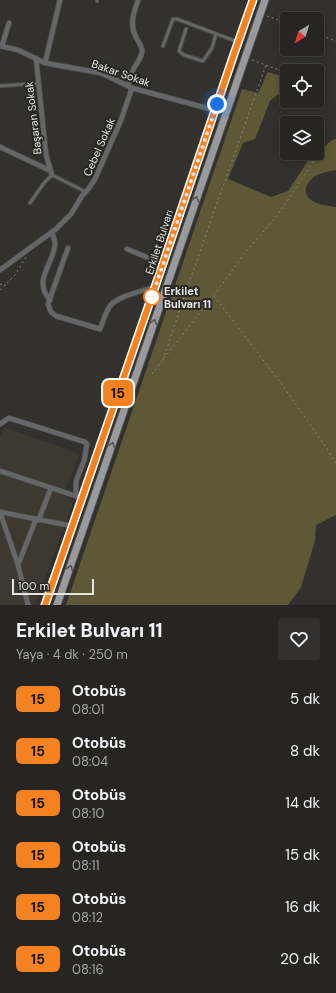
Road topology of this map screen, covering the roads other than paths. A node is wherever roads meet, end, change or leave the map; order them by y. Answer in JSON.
{"nodes":[{"id":1,"x":60,"y":0,"type":"edge"},
{"id":2,"x":138,"y":0,"type":"edge"},
{"id":3,"x":254,"y":0,"type":"edge"},
{"id":4,"x":265,"y":0,"type":"edge"},
{"id":5,"x":9,"y":23,"type":"dead end"},
{"id":6,"x":186,"y":29,"type":"dead end"},
{"id":7,"x":216,"y":34,"type":"junction"},
{"id":8,"x":238,"y":42,"type":"junction"},
{"id":9,"x":1,"y":46,"type":"edge"},
{"id":10,"x":162,"y":46,"type":"dead end"},
{"id":11,"x":234,"y":54,"type":"junction"},
{"id":12,"x":36,"y":58,"type":"junction"},
{"id":13,"x":245,"y":58,"type":"junction"},
{"id":14,"x":45,"y":63,"type":"junction"},
{"id":15,"x":38,"y":83,"type":"junction"},
{"id":16,"x":0,"y":86,"type":"edge"},
{"id":17,"x":130,"y":87,"type":"junction"},
{"id":18,"x":214,"y":110,"type":"junction"},
{"id":19,"x":0,"y":147,"type":"edge"},
{"id":20,"x":52,"y":173,"type":"junction"},
{"id":21,"x":86,"y":192,"type":"junction"},
{"id":22,"x":30,"y":203,"type":"dead end"},
{"id":23,"x":52,"y":232,"type":"junction"},
{"id":24,"x":68,"y":248,"type":"dead end"},
{"id":25,"x":127,"y":249,"type":"dead end"},
{"id":26,"x":163,"y":264,"type":"junction"},
{"id":27,"x":0,"y":270,"type":"edge"},
{"id":28,"x":155,"y":287,"type":"junction"},
{"id":29,"x":50,"y":300,"type":"junction"},
{"id":30,"x":0,"y":424,"type":"edge"},
{"id":31,"x":0,"y":470,"type":"edge"},
{"id":32,"x":51,"y":488,"type":"junction"},
{"id":33,"x":79,"y":497,"type":"junction"},
{"id":34,"x":0,"y":512,"type":"edge"},
{"id":35,"x":38,"y":519,"type":"junction"},
{"id":36,"x":72,"y":526,"type":"junction"},
{"id":37,"x":18,"y":565,"type":"junction"},
{"id":38,"x":28,"y":605,"type":"edge"},
{"id":39,"x":45,"y":605,"type":"edge"},
{"id":40,"x":57,"y":605,"type":"edge"}],
"edges":[{"from":1,"to":14,"type":"street"},
{"from":2,"to":17,"type":"street","name":"Cebel Sokak"},
{"from":3,"to":8,"type":"main road","name":"Erkilet Bulvarı"},
{"from":4,"to":13,"type":"main road","name":"Erkilet Bulvarı"},
{"from":5,"to":9,"type":"street"},
{"from":6,"to":7,"type":"lane"},
{"from":7,"to":8,"type":"lane"},
{"from":7,"to":10,"type":"lane"},
{"from":8,"to":11,"type":"main road","name":"Erkilet Bulvarı"},
{"from":9,"to":12,"type":"street","name":"Bakar Sokak"},
{"from":11,"to":13,"type":"main road"},
{"from":11,"to":18,"type":"main road","name":"Erkilet Bulvarı"},
{"from":12,"to":14,"type":"street","name":"Bakar Sokak"},
{"from":12,"to":15,"type":"street","name":"Başaran Sokak"},
{"from":40,"to":13,"type":"main road","name":"Erkilet Bulvarı","one_way":true},
{"from":14,"to":17,"type":"street","name":"Bakar Sokak"},
{"from":15,"to":16,"type":"lane"},
{"from":15,"to":20,"type":"street","name":"Başaran Sokak"},
{"from":17,"to":18,"type":"street","name":"Bakar Sokak"},
{"from":17,"to":21,"type":"street","name":"Cebel Sokak"},
{"from":18,"to":26,"type":"main road","name":"Erkilet Bulvarı"},
{"from":19,"to":20,"type":"street"},
{"from":20,"to":21,"type":"lane"},
{"from":20,"to":22,"type":"lane"},
{"from":21,"to":23,"type":"street","name":"Cebel Sokak"},
{"from":23,"to":27,"type":"street","name":"Cebel Sokak"},
{"from":23,"to":29,"type":"street"},
{"from":24,"to":29,"type":"street"},
{"from":25,"to":26,"type":"street"},
{"from":26,"to":28,"type":"main road","name":"Erkilet Bulvarı"},
{"from":28,"to":29,"type":"street"},
{"from":28,"to":33,"type":"main road","name":"Erkilet Bulvarı"},
{"from":30,"to":33,"type":"street"},
{"from":31,"to":32,"type":"street"},
{"from":32,"to":33,"type":"street"},
{"from":32,"to":35,"type":"street"},
{"from":33,"to":36,"type":"main road","name":"Erkilet Bulvarı"},
{"from":34,"to":35,"type":"street"},
{"from":34,"to":37,"type":"street"},
{"from":35,"to":36,"type":"street"},
{"from":35,"to":37,"type":"street"},
{"from":36,"to":39,"type":"main road","name":"Erkilet Bulvarı"},
{"from":37,"to":38,"type":"street"}]}
